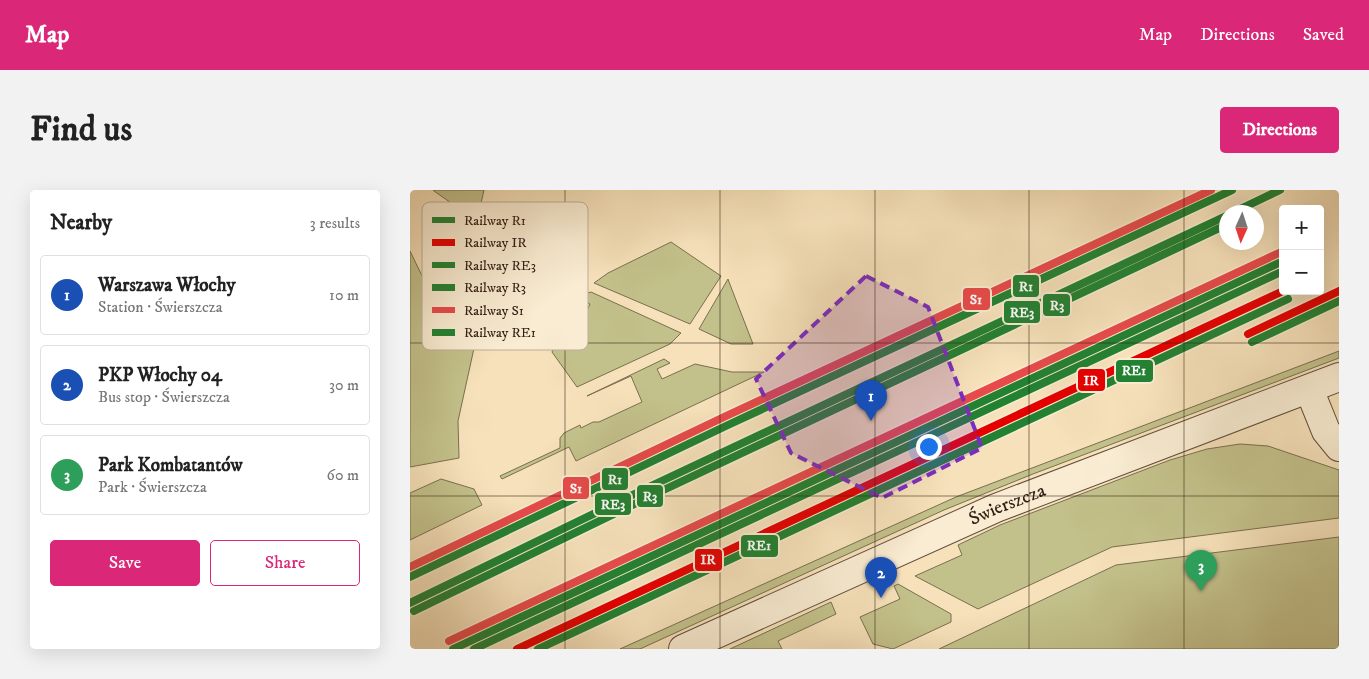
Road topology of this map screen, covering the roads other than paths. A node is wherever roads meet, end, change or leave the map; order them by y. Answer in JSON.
{"nodes":[{"id":1,"x":1339,"y":377,"type":"edge"},
{"id":2,"x":1309,"y":389,"type":"junction"},
{"id":3,"x":1339,"y":447,"type":"edge"},
{"id":4,"x":683,"y":649,"type":"edge"}],
"edges":[{"from":1,"to":2,"type":"street","name":"Świerszcza"},
{"from":2,"to":3,"type":"street"},
{"from":2,"to":4,"type":"street","name":"Świerszcza"}]}
